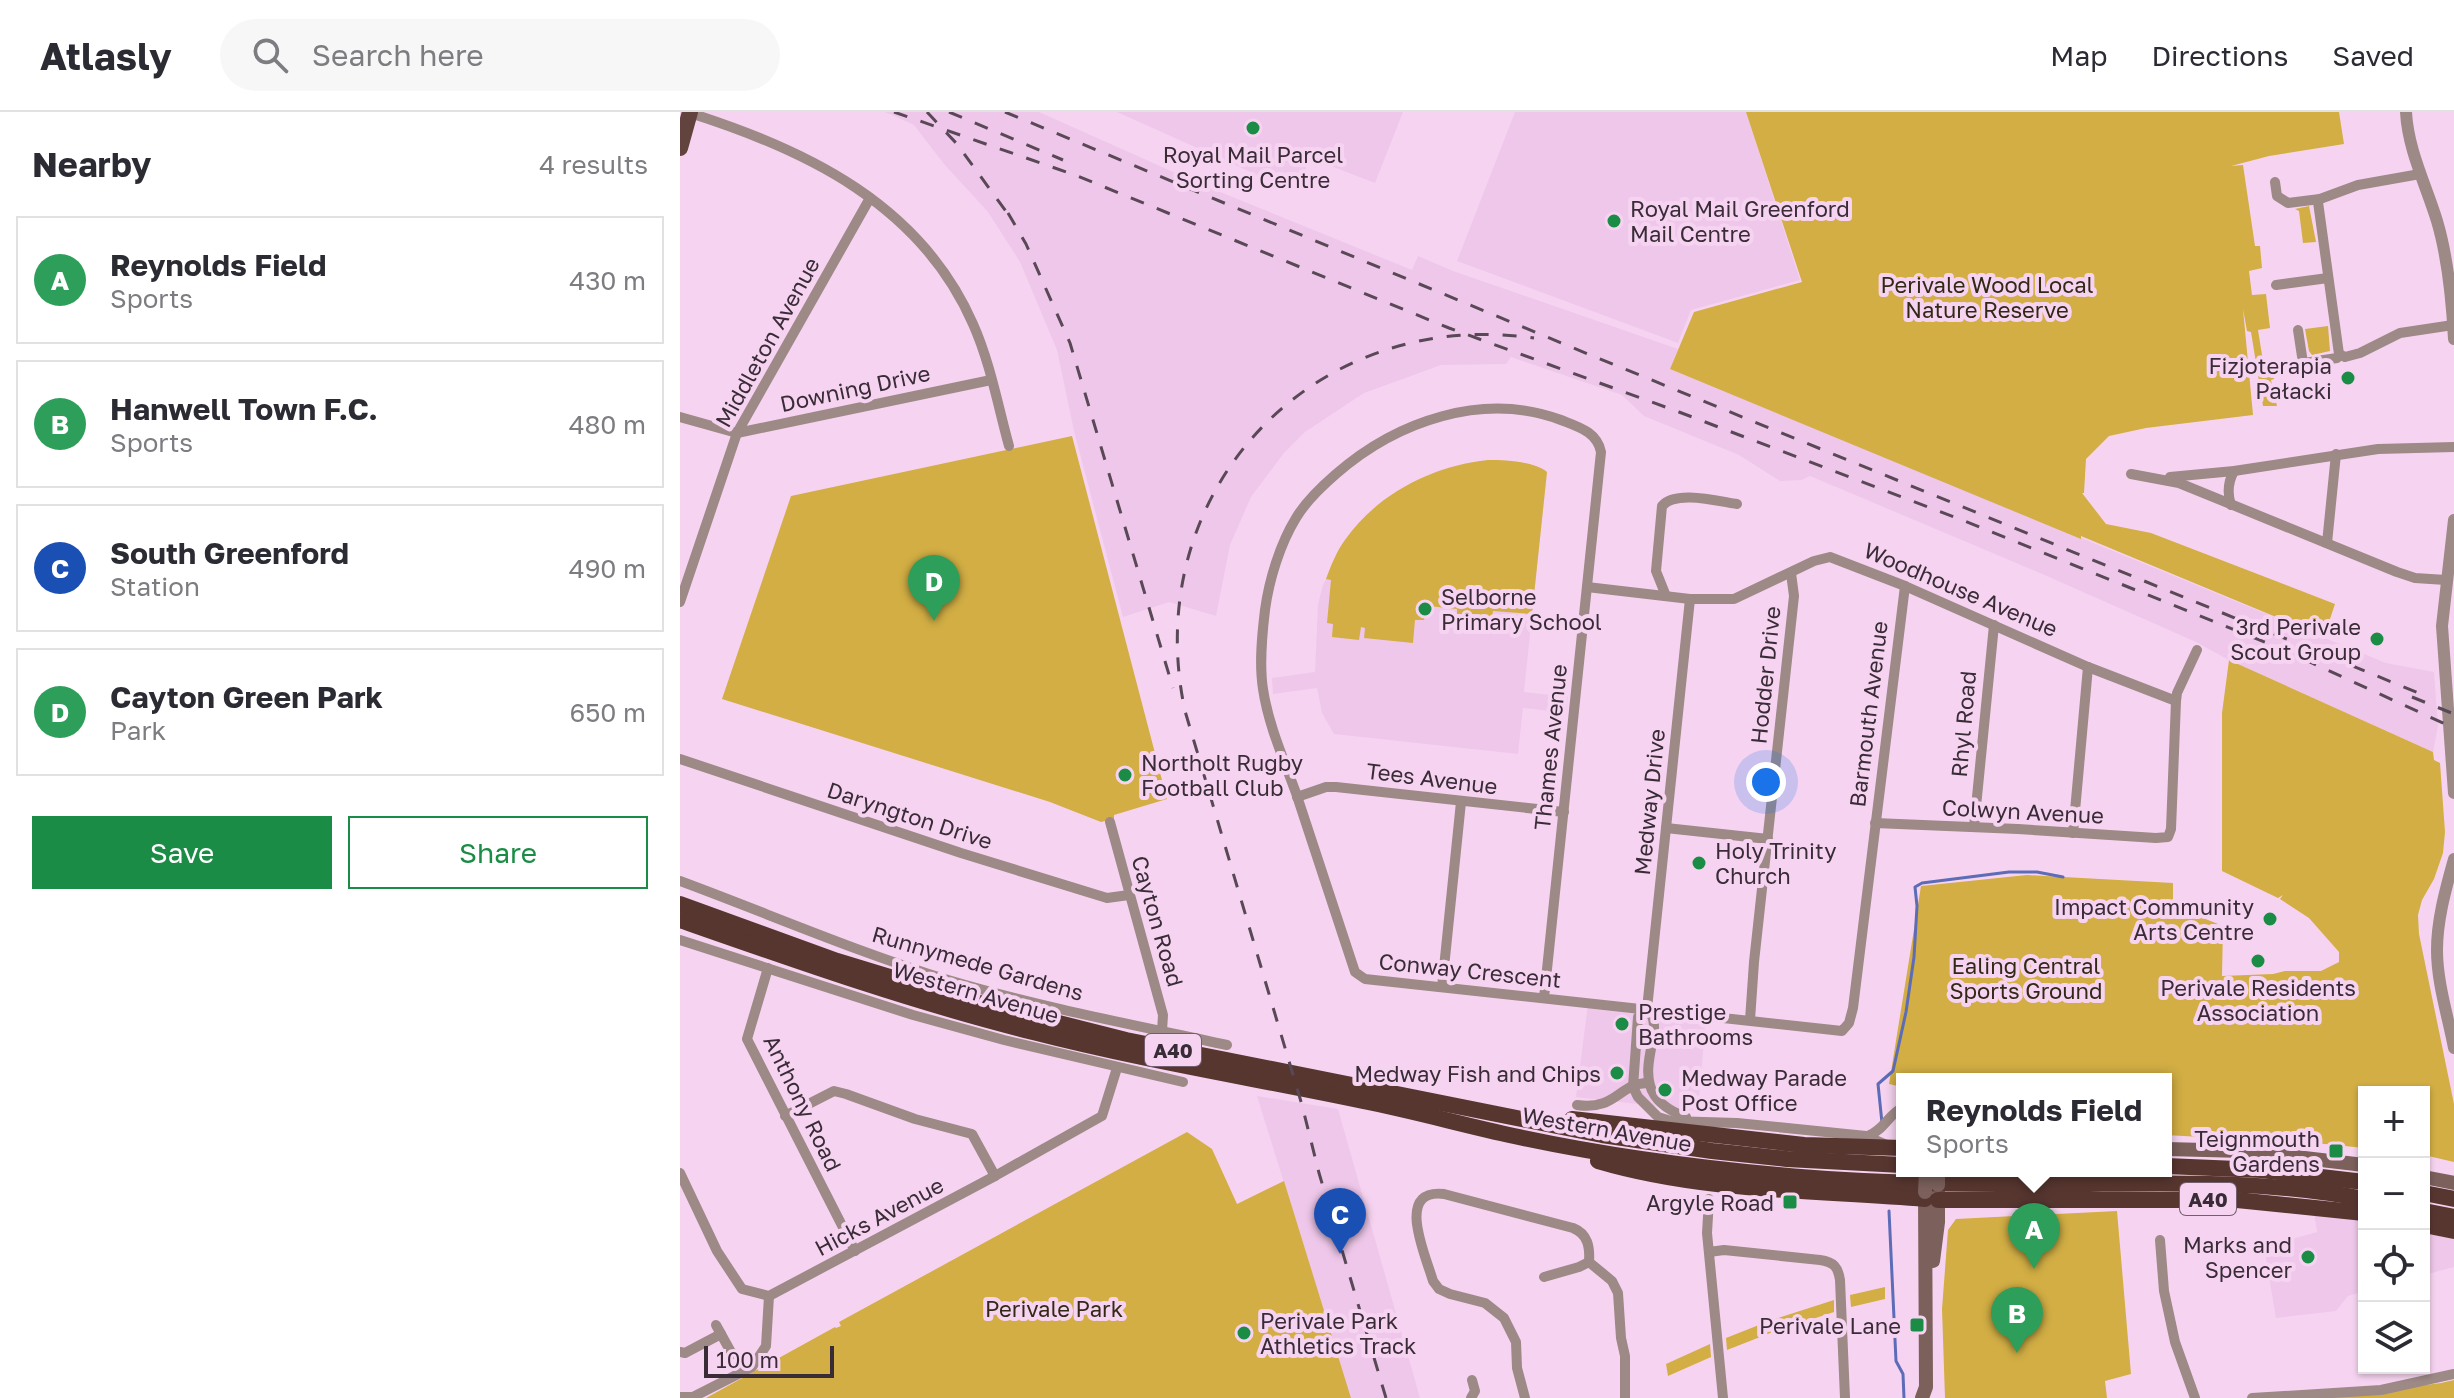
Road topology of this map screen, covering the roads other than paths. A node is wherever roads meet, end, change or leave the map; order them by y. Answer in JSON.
{"nodes":[{"id":1,"x":690,"y":112,"type":"edge"},
{"id":2,"x":2406,"y":112,"type":"edge"},
{"id":3,"x":680,"y":148,"type":"edge"},
{"id":4,"x":2420,"y":174,"type":"junction"},
{"id":5,"x":2275,"y":182,"type":"dead end"},
{"id":6,"x":870,"y":198,"type":"junction"},
{"id":7,"x":2320,"y":199,"type":"junction"},
{"id":8,"x":2448,"y":244,"type":"edge"},
{"id":9,"x":2328,"y":278,"type":"junction"},
{"id":10,"x":2276,"y":285,"type":"dead end"},
{"id":11,"x":2453,"y":325,"type":"edge"},
{"id":12,"x":2298,"y":330,"type":"dead end"},
{"id":13,"x":2454,"y":339,"type":"edge"},
{"id":14,"x":2340,"y":355,"type":"junction"},
{"id":15,"x":2303,"y":363,"type":"junction"},
{"id":16,"x":2278,"y":367,"type":"dead end"},
{"id":17,"x":991,"y":380,"type":"junction"},
{"id":18,"x":680,"y":417,"type":"edge"},
{"id":19,"x":737,"y":433,"type":"junction"},
{"id":20,"x":1009,"y":446,"type":"dead end"},
{"id":21,"x":2454,"y":447,"type":"edge"},
{"id":22,"x":1601,"y":452,"type":"joint"},
{"id":23,"x":2336,"y":454,"type":"junction"},
{"id":24,"x":2234,"y":471,"type":"junction"},
{"id":25,"x":1737,"y":504,"type":"dead end"},
{"id":26,"x":2231,"y":505,"type":"junction"},
{"id":27,"x":2454,"y":520,"type":"edge"},
{"id":28,"x":2327,"y":543,"type":"junction"},
{"id":29,"x":1791,"y":573,"type":"junction"},
{"id":30,"x":2446,"y":580,"type":"junction"},
{"id":31,"x":1905,"y":586,"type":"junction"},
{"id":32,"x":1587,"y":587,"type":"junction"},
{"id":33,"x":1666,"y":596,"type":"junction"},
{"id":34,"x":1690,"y":599,"type":"junction"},
{"id":35,"x":680,"y":602,"type":"edge"},
{"id":36,"x":1994,"y":625,"type":"junction"},
{"id":37,"x":2197,"y":650,"type":"dead end"},
{"id":38,"x":2088,"y":667,"type":"junction"},
{"id":39,"x":2176,"y":701,"type":"junction"},
{"id":40,"x":680,"y":759,"type":"edge"},
{"id":41,"x":2454,"y":791,"type":"edge"},
{"id":42,"x":1297,"y":797,"type":"junction"},
{"id":43,"x":1461,"y":802,"type":"junction"},
{"id":44,"x":1564,"y":812,"type":"junction"},
{"id":45,"x":1110,"y":822,"type":"dead end"},
{"id":46,"x":1875,"y":823,"type":"junction"},
{"id":47,"x":1974,"y":827,"type":"junction"},
{"id":48,"x":1666,"y":828,"type":"junction"},
{"id":49,"x":2073,"y":833,"type":"junction"},
{"id":50,"x":1768,"y":839,"type":"junction"},
{"id":51,"x":2454,"y":859,"type":"edge"},
{"id":52,"x":680,"y":881,"type":"edge"},
{"id":53,"x":1129,"y":895,"type":"junction"},
{"id":54,"x":682,"y":906,"type":"edge"},
{"id":55,"x":680,"y":930,"type":"edge"},
{"id":56,"x":680,"y":940,"type":"edge"},
{"id":57,"x":768,"y":968,"type":"junction"},
{"id":58,"x":858,"y":982,"type":"junction"},
{"id":59,"x":1442,"y":987,"type":"junction"},
{"id":60,"x":1544,"y":998,"type":"junction"},
{"id":61,"x":1647,"y":1009,"type":"junction"},
{"id":62,"x":1750,"y":1020,"type":"junction"},
{"id":63,"x":1162,"y":1031,"type":"junction"},
{"id":64,"x":1227,"y":1045,"type":"dead end"},
{"id":65,"x":2454,"y":1048,"type":"edge"},
{"id":66,"x":1117,"y":1068,"type":"junction"},
{"id":67,"x":1183,"y":1082,"type":"dead end"},
{"id":68,"x":1632,"y":1083,"type":"junction"},
{"id":69,"x":1649,"y":1083,"type":"junction"},
{"id":70,"x":1577,"y":1105,"type":"dead end"},
{"id":71,"x":1896,"y":1112,"type":"edge"},
{"id":72,"x":785,"y":1116,"type":"junction"},
{"id":73,"x":1514,"y":1118,"type":"junction"},
{"id":74,"x":1695,"y":1121,"type":"junction"},
{"id":75,"x":1514,"y":1136,"type":"junction"},
{"id":76,"x":1866,"y":1136,"type":"junction"},
{"id":77,"x":1896,"y":1146,"type":"edge"},
{"id":78,"x":1896,"y":1147,"type":"edge"},
{"id":79,"x":2172,"y":1149,"type":"edge"},
{"id":80,"x":2358,"y":1164,"type":"edge"},
{"id":81,"x":1896,"y":1165,"type":"edge"},
{"id":82,"x":2172,"y":1166,"type":"edge"},
{"id":83,"x":680,"y":1173,"type":"edge"},
{"id":84,"x":995,"y":1176,"type":"junction"},
{"id":85,"x":1927,"y":1177,"type":"edge"},
{"id":86,"x":1937,"y":1177,"type":"edge"},
{"id":87,"x":2430,"y":1178,"type":"edge"},
{"id":88,"x":2358,"y":1181,"type":"edge"},
{"id":89,"x":2454,"y":1183,"type":"edge"},
{"id":90,"x":2430,"y":1194,"type":"edge"},
{"id":91,"x":1932,"y":1196,"type":"junction"},
{"id":92,"x":2358,"y":1198,"type":"edge"},
{"id":93,"x":1709,"y":1199,"type":"dead end"},
{"id":94,"x":2454,"y":1199,"type":"edge"},
{"id":95,"x":2358,"y":1212,"type":"edge"},
{"id":96,"x":2430,"y":1212,"type":"edge"},
{"id":97,"x":2454,"y":1217,"type":"edge"},
{"id":98,"x":2430,"y":1226,"type":"edge"},
{"id":99,"x":2454,"y":1231,"type":"edge"},
{"id":100,"x":2160,"y":1240,"type":"dead end"},
{"id":101,"x":855,"y":1251,"type":"junction"},
{"id":102,"x":1709,"y":1252,"type":"junction"},
{"id":103,"x":1589,"y":1262,"type":"junction"},
{"id":104,"x":1544,"y":1277,"type":"dead end"},
{"id":105,"x":769,"y":1296,"type":"junction"},
{"id":106,"x":680,"y":1352,"type":"edge"},
{"id":107,"x":732,"y":1354,"type":"dead end"},
{"id":108,"x":2454,"y":1374,"type":"edge"},
{"id":109,"x":1472,"y":1380,"type":"dead end"},
{"id":110,"x":1926,"y":1394,"type":"edge"},
{"id":111,"x":680,"y":1397,"type":"edge"},
{"id":112,"x":1471,"y":1398,"type":"edge"},
{"id":113,"x":1525,"y":1398,"type":"edge"},
{"id":114,"x":1625,"y":1398,"type":"edge"},
{"id":115,"x":1723,"y":1398,"type":"edge"},
{"id":116,"x":1845,"y":1398,"type":"edge"},
{"id":117,"x":2195,"y":1398,"type":"edge"},
{"id":118,"x":2252,"y":1398,"type":"edge"}],
"edges":[{"from":1,"to":3,"type":"main road"},
{"from":1,"to":6,"type":"street"},
{"from":2,"to":4,"type":"street"},
{"from":4,"to":7,"type":"street"},
{"from":4,"to":8,"type":"street"},
{"from":5,"to":7,"type":"street"},
{"from":6,"to":17,"type":"street"},
{"from":6,"to":19,"type":"street","name":"Middleton Avenue"},
{"from":7,"to":9,"type":"street"},
{"from":8,"to":11,"type":"street"},
{"from":9,"to":10,"type":"street"},
{"from":9,"to":14,"type":"street"},
{"from":11,"to":13,"type":"street"},
{"from":11,"to":14,"type":"street"},
{"from":12,"to":15,"type":"street"},
{"from":14,"to":15,"type":"street"},
{"from":15,"to":16,"type":"street"},
{"from":17,"to":19,"type":"street","name":"Downing Drive"},
{"from":17,"to":20,"type":"street"},
{"from":18,"to":19,"type":"street","name":"Downing Drive"},
{"from":19,"to":35,"type":"street","name":"Middleton Avenue"},
{"from":21,"to":23,"type":"street"},
{"from":22,"to":32,"type":"street","name":"Thames Avenue"},
{"from":22,"to":42,"type":"street","name":"Conway Crescent"},
{"from":23,"to":24,"type":"street"},
{"from":23,"to":28,"type":"street"},
{"from":24,"to":26,"type":"street"},
{"from":24,"to":26,"type":"street"},
{"from":25,"to":33,"type":"street"},
{"from":26,"to":28,"type":"street"},
{"from":27,"to":30,"type":"street"},
{"from":28,"to":30,"type":"street"},
{"from":29,"to":31,"type":"street","name":"Woodhouse Avenue"},
{"from":29,"to":34,"type":"street","name":"Woodhouse Avenue"},
{"from":29,"to":50,"type":"street","name":"Hodder Drive"},
{"from":30,"to":41,"type":"street"},
{"from":31,"to":36,"type":"street","name":"Woodhouse Avenue"},
{"from":31,"to":46,"type":"street","name":"Barmouth Avenue"},
{"from":32,"to":33,"type":"street","name":"Woodhouse Avenue"},
{"from":32,"to":44,"type":"street","name":"Thames Avenue"},
{"from":33,"to":34,"type":"street","name":"Woodhouse Avenue"},
{"from":34,"to":48,"type":"street","name":"Medway Drive"},
{"from":36,"to":38,"type":"street","name":"Woodhouse Avenue"},
{"from":36,"to":47,"type":"street","name":"Rhyl Road"},
{"from":37,"to":39,"type":"street"},
{"from":38,"to":39,"type":"street","name":"Woodhouse Avenue"},
{"from":38,"to":49,"type":"street"},
{"from":39,"to":49,"type":"street","name":"Colwyn Avenue"},
{"from":40,"to":53,"type":"street","name":"Daryngton Drive"},
{"from":42,"to":43,"type":"street","name":"Tees Avenue"},
{"from":42,"to":59,"type":"street","name":"Conway Crescent"},
{"from":43,"to":44,"type":"street","name":"Tees Avenue"},
{"from":43,"to":59,"type":"street"},
{"from":44,"to":60,"type":"street","name":"Thames Avenue"},
{"from":45,"to":53,"type":"street","name":"Cayton Road"},
{"from":46,"to":47,"type":"street","name":"Colwyn Avenue"},
{"from":46,"to":62,"type":"street","name":"Barmouth Avenue"},
{"from":47,"to":49,"type":"street","name":"Colwyn Avenue"},
{"from":48,"to":50,"type":"street"},
{"from":48,"to":61,"type":"street","name":"Medway Drive"},
{"from":50,"to":62,"type":"street","name":"Hodder Drive"},
{"from":51,"to":65,"type":"street"},
{"from":52,"to":63,"type":"street","name":"Runnymede Gardens"},
{"from":53,"to":63,"type":"street","name":"Cayton Road"},
{"from":54,"to":58,"type":"highway","number":"A40"},
{"from":54,"to":73,"type":"highway","name":"Western Avenue","number":"A40"},
{"from":55,"to":58,"type":"highway","number":"A40"},
{"from":56,"to":57,"type":"street"},
{"from":57,"to":66,"type":"street"},
{"from":57,"to":72,"type":"street","name":"Anthony Road"},
{"from":58,"to":75,"type":"highway","name":"Western Avenue","number":"A40"},
{"from":59,"to":60,"type":"street","name":"Conway Crescent"},
{"from":60,"to":61,"type":"street","name":"Conway Crescent"},
{"from":61,"to":62,"type":"street","name":"Barmouth Avenue"},
{"from":61,"to":68,"type":"street"},
{"from":61,"to":69,"type":"street"},
{"from":63,"to":64,"type":"street","name":"Runnymede Gardens"},
{"from":66,"to":67,"type":"street"},
{"from":66,"to":84,"type":"street","name":"Hicks Avenue"},
{"from":68,"to":69,"type":"street"},
{"from":68,"to":70,"type":"street"},
{"from":68,"to":74,"type":"street"},
{"from":69,"to":74,"type":"street"},
{"from":71,"to":76,"type":"street"},
{"from":72,"to":84,"type":"street"},
{"from":72,"to":101,"type":"street","name":"Anthony Road"},
{"from":73,"to":78,"type":"highway","number":"A40"},
{"from":73,"to":81,"type":"highway","name":"Western Avenue","number":"A40"},
{"from":74,"to":76,"type":"street"},
{"from":75,"to":91,"type":"highway","number":"A40"},
{"from":75,"to":92,"type":"highway","name":"Western Avenue","number":"A40"},
{"from":76,"to":77,"type":"street"},
{"from":79,"to":80,"type":"main road"},
{"from":82,"to":88,"type":"highway","number":"A40"},
{"from":83,"to":105,"type":"street"},
{"from":84,"to":101,"type":"street","name":"Hicks Avenue"},
{"from":85,"to":91,"type":"main road","bridge":true},
{"from":86,"to":91,"type":"main road","bridge":true},
{"from":87,"to":89,"type":"main road"},
{"from":90,"to":94,"type":"highway"},
{"from":91,"to":95,"type":"highway","number":"A40"},
{"from":91,"to":110,"type":"main road"},
{"from":93,"to":102,"type":"street"},
{"from":96,"to":97,"type":"highway"},
{"from":98,"to":99,"type":"highway"},
{"from":100,"to":117,"type":"street"},
{"from":101,"to":105,"type":"street","name":"Hicks Avenue"},
{"from":102,"to":115,"type":"street"},
{"from":102,"to":116,"type":"street"},
{"from":103,"to":104,"type":"street"},
{"from":103,"to":113,"type":"street"},
{"from":103,"to":114,"type":"street"},
{"from":105,"to":111,"type":"street"},
{"from":106,"to":107,"type":"street"},
{"from":108,"to":118,"type":"street"},
{"from":109,"to":112,"type":"street"}]}
